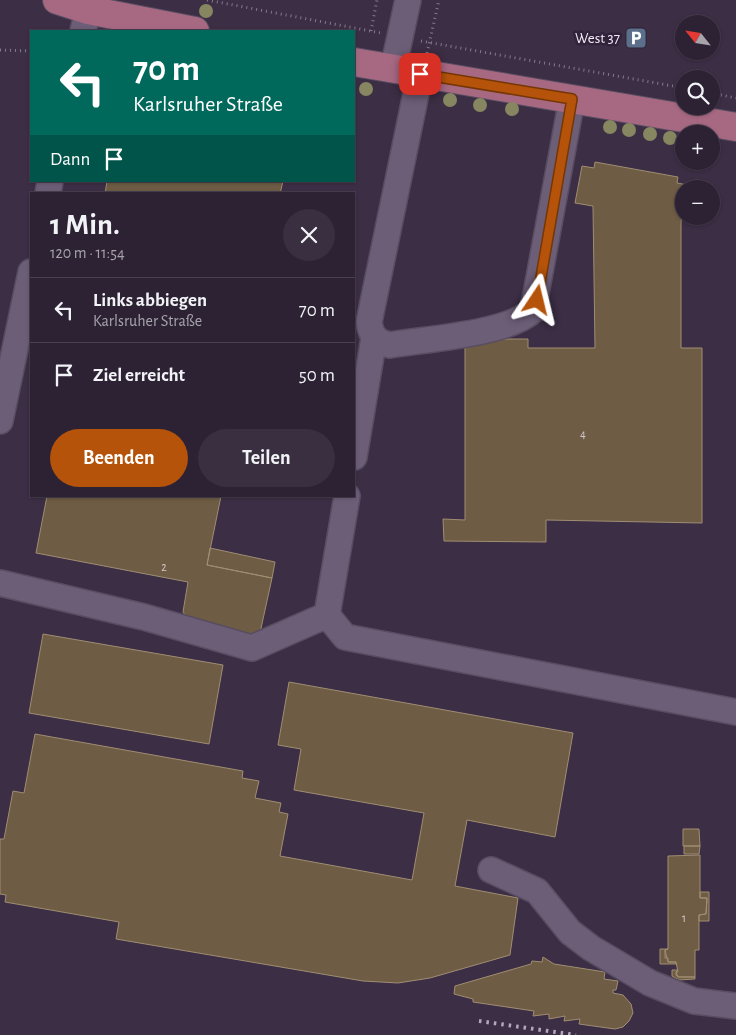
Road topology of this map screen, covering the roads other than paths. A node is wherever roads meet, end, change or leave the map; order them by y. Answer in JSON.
{"nodes":[{"id":1,"x":56,"y":0,"type":"edge"},
{"id":2,"x":408,"y":0,"type":"edge"},
{"id":3,"x":85,"y":21,"type":"edge"},
{"id":4,"x":184,"y":30,"type":"edge"},
{"id":5,"x":355,"y":62,"type":"edge"},
{"id":6,"x":393,"y":69,"type":"junction"},
{"id":7,"x":420,"y":74,"type":"junction"},
{"id":8,"x":572,"y":99,"type":"junction"},
{"id":9,"x":736,"y":127,"type":"edge"},
{"id":10,"x":30,"y":277,"type":"edge"},
{"id":11,"x":374,"y":338,"type":"junction"},
{"id":12,"x":0,"y":421,"type":"edge"},
{"id":13,"x":355,"y":451,"type":"edge"},
{"id":14,"x":347,"y":497,"type":"edge"},
{"id":15,"x":0,"y":583,"type":"edge"},
{"id":16,"x":327,"y":615,"type":"junction"},
{"id":17,"x":736,"y":712,"type":"edge"},
{"id":18,"x":491,"y":870,"type":"dead end"},
{"id":19,"x":736,"y":1006,"type":"edge"}],
"edges":[{"from":1,"to":3,"type":"main road"},
{"from":2,"to":6,"type":"street"},
{"from":3,"to":4,"type":"main road"},
{"from":5,"to":6,"type":"main road"},
{"from":6,"to":7,"type":"main road"},
{"from":7,"to":8,"type":"main road"},
{"from":7,"to":11,"type":"street"},
{"from":8,"to":9,"type":"main road"},
{"from":8,"to":11,"type":"street"},
{"from":10,"to":12,"type":"street"},
{"from":11,"to":13,"type":"street"},
{"from":14,"to":16,"type":"street"},
{"from":15,"to":16,"type":"street"},
{"from":16,"to":17,"type":"street"},
{"from":18,"to":19,"type":"street"}]}
